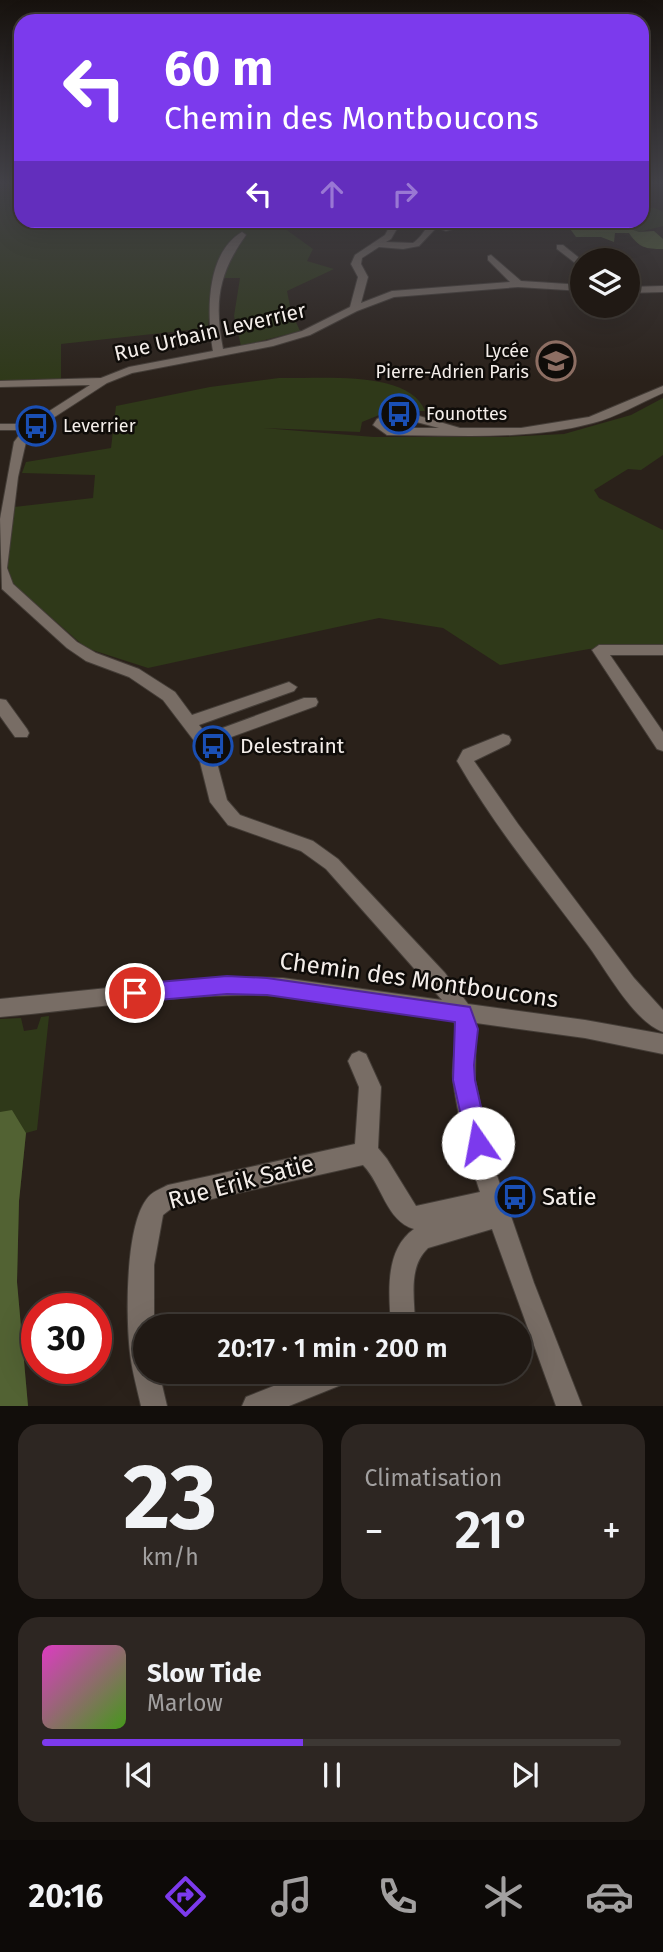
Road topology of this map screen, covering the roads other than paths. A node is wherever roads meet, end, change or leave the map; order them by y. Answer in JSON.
{"nodes":[{"id":1,"x":231,"y":250,"type":"edge"},
{"id":2,"x":371,"y":250,"type":"edge"},
{"id":3,"x":491,"y":258,"type":"dead end"},
{"id":4,"x":518,"y":284,"type":"junction"},
{"id":5,"x":570,"y":287,"type":"edge"},
{"id":6,"x":663,"y":289,"type":"edge"},
{"id":7,"x":640,"y":290,"type":"edge"},
{"id":8,"x":354,"y":309,"type":"junction"},
{"id":9,"x":219,"y":353,"type":"junction"},
{"id":10,"x":103,"y":381,"type":"junction"},
{"id":11,"x":0,"y":384,"type":"edge"},
{"id":12,"x":663,"y":389,"type":"edge"},
{"id":13,"x":0,"y":427,"type":"edge"},
{"id":14,"x":32,"y":427,"type":"junction"},
{"id":15,"x":458,"y":432,"type":"junction"},
{"id":16,"x":663,"y":649,"type":"edge"},
{"id":17,"x":289,"y":687,"type":"dead end"},
{"id":18,"x":310,"y":702,"type":"dead end"},
{"id":19,"x":0,"y":704,"type":"edge"},
{"id":20,"x":190,"y":722,"type":"junction"},
{"id":21,"x":21,"y":733,"type":"dead end"},
{"id":22,"x":503,"y":740,"type":"dead end"},
{"id":23,"x":203,"y":741,"type":"junction"},
{"id":24,"x":663,"y":745,"type":"edge"},
{"id":25,"x":0,"y":1008,"type":"edge"},
{"id":26,"x":463,"y":1013,"type":"junction"},
{"id":27,"x":663,"y":1023,"type":"edge"},
{"id":28,"x":663,"y":1044,"type":"edge"},
{"id":29,"x":359,"y":1061,"type":"dead end"},
{"id":30,"x":366,"y":1153,"type":"junction"},
{"id":31,"x":496,"y":1208,"type":"junction"},
{"id":32,"x":141,"y":1314,"type":"edge"},
{"id":33,"x":403,"y":1314,"type":"edge"},
{"id":34,"x":149,"y":1384,"type":"edge"},
{"id":35,"x":311,"y":1384,"type":"edge"},
{"id":36,"x":154,"y":1406,"type":"edge"},
{"id":37,"x":255,"y":1406,"type":"edge"},
{"id":38,"x":569,"y":1406,"type":"edge"}],
"edges":[{"from":1,"to":9,"type":"street"},
{"from":2,"to":8,"type":"street"},
{"from":3,"to":4,"type":"street"},
{"from":4,"to":5,"type":"street","name":"Rue Urbain Leverrier"},
{"from":4,"to":8,"type":"street","name":"Rue Urbain Leverrier"},
{"from":6,"to":7,"type":"street"},
{"from":8,"to":9,"type":"street","name":"Rue Urbain Leverrier"},
{"from":9,"to":10,"type":"street","name":"Rue Urbain Leverrier"},
{"from":10,"to":11,"type":"street"},
{"from":10,"to":14,"type":"street","name":"Rue Urbain Leverrier"},
{"from":12,"to":15,"type":"street"},
{"from":13,"to":14,"type":"street"},
{"from":14,"to":20,"type":"street"},
{"from":15,"to":15,"type":"street"},
{"from":16,"to":24,"type":"street"},
{"from":17,"to":20,"type":"street"},
{"from":18,"to":23,"type":"street"},
{"from":19,"to":21,"type":"street"},
{"from":20,"to":23,"type":"street"},
{"from":22,"to":27,"type":"street"},
{"from":23,"to":26,"type":"street"},
{"from":25,"to":26,"type":"street","name":"Chemin des Montboucons"},
{"from":26,"to":28,"type":"street","name":"Chemin des Montboucons"},
{"from":26,"to":31,"type":"street"},
{"from":29,"to":30,"type":"street"},
{"from":30,"to":31,"type":"street"},
{"from":30,"to":32,"type":"street","name":"Rue Erik Satie"},
{"from":31,"to":33,"type":"street"},
{"from":31,"to":38,"type":"street"},
{"from":34,"to":36,"type":"street","name":"Rue Erik Satie"},
{"from":35,"to":37,"type":"street"}]}
